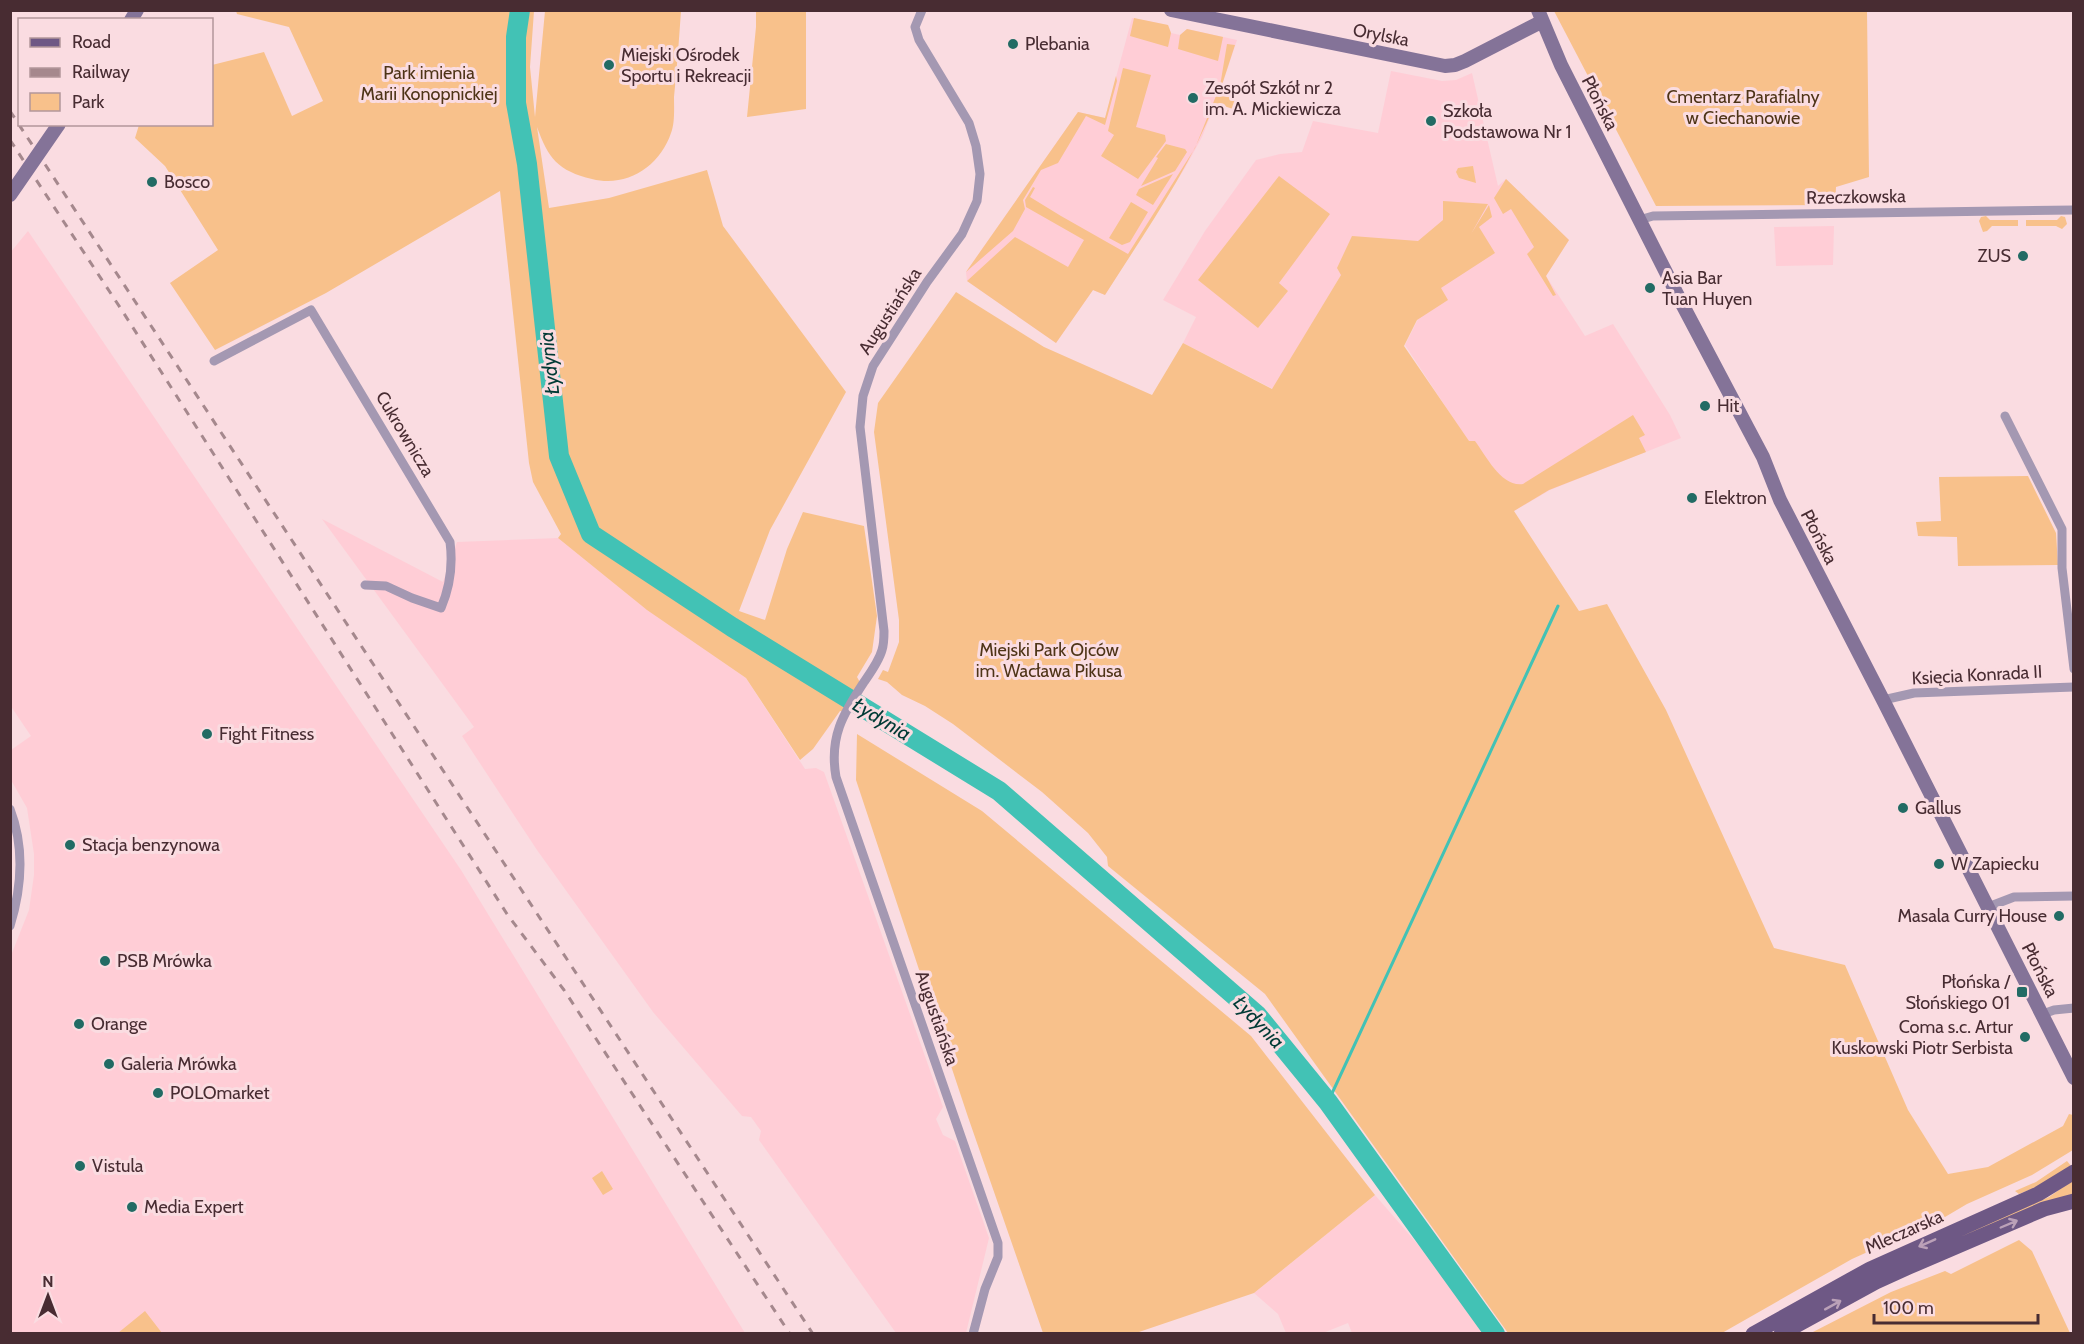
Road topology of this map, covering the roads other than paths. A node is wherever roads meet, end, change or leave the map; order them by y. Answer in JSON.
{"nodes":[{"id":1,"x":922,"y":10,"type":"edge"},
{"id":2,"x":1171,"y":10,"type":"edge"},
{"id":3,"x":1539,"y":16,"type":"edge"},
{"id":4,"x":58,"y":126,"type":"edge"},
{"id":5,"x":10,"y":195,"type":"edge"},
{"id":6,"x":2073,"y":210,"type":"edge"},
{"id":7,"x":1639,"y":220,"type":"junction"},
{"id":8,"x":214,"y":361,"type":"dead end"},
{"id":9,"x":2005,"y":416,"type":"dead end"},
{"id":10,"x":365,"y":585,"type":"dead end"},
{"id":11,"x":2073,"y":669,"type":"edge"},
{"id":12,"x":2073,"y":687,"type":"edge"},
{"id":13,"x":1883,"y":700,"type":"junction"},
{"id":14,"x":10,"y":809,"type":"edge"},
{"id":15,"x":2073,"y":896,"type":"edge"},
{"id":16,"x":1988,"y":907,"type":"junction"},
{"id":17,"x":10,"y":926,"type":"edge"},
{"id":18,"x":2073,"y":1008,"type":"edge"},
{"id":19,"x":2043,"y":1014,"type":"junction"},
{"id":20,"x":2073,"y":1078,"type":"edge"},
{"id":21,"x":2073,"y":1172,"type":"edge"},
{"id":22,"x":2073,"y":1201,"type":"edge"},
{"id":23,"x":973,"y":1334,"type":"edge"},
{"id":24,"x":1753,"y":1334,"type":"edge"},
{"id":25,"x":1781,"y":1334,"type":"edge"}],
"edges":[{"from":1,"to":23,"type":"street","name":"Augustiańska"},
{"from":2,"to":3,"type":"street","name":"Orylska"},
{"from":3,"to":7,"type":"street","name":"Płońska"},
{"from":4,"to":5,"type":"street","bridge":true},
{"from":6,"to":7,"type":"street","name":"Rzeczkowska"},
{"from":7,"to":13,"type":"street","name":"Płońska"},
{"from":8,"to":10,"type":"street","name":"Cukrownicza"},
{"from":9,"to":11,"type":"street"},
{"from":12,"to":13,"type":"street","name":"Księcia Konrada II"},
{"from":13,"to":16,"type":"street","name":"Płońska"},
{"from":14,"to":17,"type":"street"},
{"from":15,"to":16,"type":"street"},
{"from":16,"to":19,"type":"street","name":"Płońska"},
{"from":18,"to":19,"type":"street"},
{"from":19,"to":20,"type":"street","name":"Płońska"},
{"from":21,"to":24,"type":"main road","name":"Mleczarska","one_way":true},
{"from":25,"to":22,"type":"main road","name":"Mleczarska","one_way":true}]}
